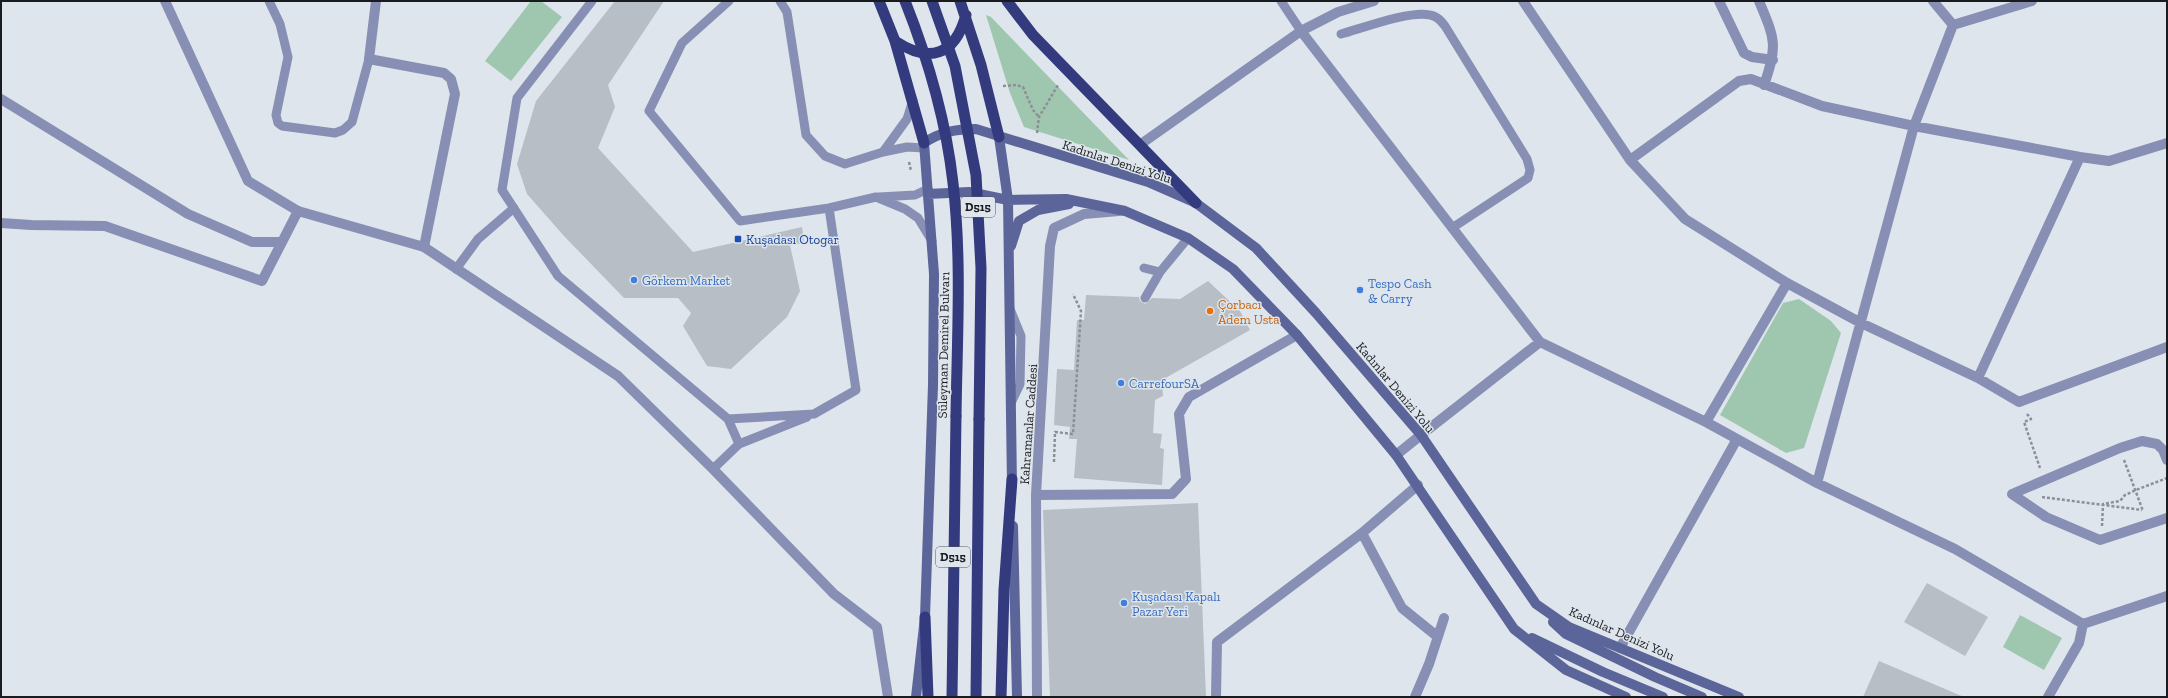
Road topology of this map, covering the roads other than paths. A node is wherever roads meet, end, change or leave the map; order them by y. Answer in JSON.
{"nodes":[{"id":1,"x":165,"y":1,"type":"edge"},
{"id":2,"x":269,"y":1,"type":"edge"},
{"id":3,"x":376,"y":1,"type":"edge"},
{"id":4,"x":592,"y":1,"type":"edge"},
{"id":5,"x":729,"y":1,"type":"edge"},
{"id":6,"x":780,"y":1,"type":"edge"},
{"id":7,"x":786,"y":1,"type":"edge"},
{"id":8,"x":879,"y":1,"type":"edge"},
{"id":9,"x":905,"y":1,"type":"edge"},
{"id":10,"x":932,"y":1,"type":"edge"},
{"id":11,"x":960,"y":1,"type":"edge"},
{"id":12,"x":1007,"y":1,"type":"edge"},
{"id":13,"x":1282,"y":1,"type":"edge"},
{"id":14,"x":1374,"y":1,"type":"edge"},
{"id":15,"x":1523,"y":1,"type":"edge"},
{"id":16,"x":1719,"y":1,"type":"edge"},
{"id":17,"x":1759,"y":1,"type":"edge"},
{"id":18,"x":1933,"y":1,"type":"edge"},
{"id":19,"x":2032,"y":1,"type":"edge"},
{"id":20,"x":787,"y":12,"type":"junction"},
{"id":21,"x":966,"y":14,"type":"junction"},
{"id":22,"x":1953,"y":25,"type":"junction"},
{"id":23,"x":1301,"y":31,"type":"junction"},
{"id":24,"x":1341,"y":34,"type":"dead end"},
{"id":25,"x":895,"y":41,"type":"junction"},
{"id":26,"x":369,"y":59,"type":"junction"},
{"id":27,"x":1773,"y":60,"type":"junction"},
{"id":28,"x":1764,"y":85,"type":"junction"},
{"id":29,"x":1,"y":99,"type":"edge"},
{"id":30,"x":913,"y":100,"type":"junction"},
{"id":31,"x":1914,"y":126,"type":"junction"},
{"id":32,"x":998,"y":137,"type":"junction"},
{"id":33,"x":2167,"y":142,"type":"edge"},
{"id":34,"x":1141,"y":144,"type":"junction"},
{"id":35,"x":924,"y":146,"type":"junction"},
{"id":36,"x":883,"y":152,"type":"junction"},
{"id":37,"x":2080,"y":157,"type":"junction"},
{"id":38,"x":1630,"y":160,"type":"junction"},
{"id":39,"x":928,"y":192,"type":"junction"},
{"id":40,"x":876,"y":197,"type":"junction"},
{"id":41,"x":1008,"y":200,"type":"junction"},
{"id":42,"x":1080,"y":202,"type":"junction"},
{"id":43,"x":1196,"y":203,"type":"junction"},
{"id":44,"x":514,"y":208,"type":"junction"},
{"id":45,"x":830,"y":208,"type":"junction"},
{"id":46,"x":298,"y":211,"type":"junction"},
{"id":47,"x":1125,"y":211,"type":"junction"},
{"id":48,"x":1,"y":223,"type":"edge"},
{"id":49,"x":1452,"y":228,"type":"junction"},
{"id":50,"x":1188,"y":238,"type":"junction"},
{"id":51,"x":282,"y":242,"type":"junction"},
{"id":52,"x":424,"y":247,"type":"junction"},
{"id":53,"x":1009,"y":254,"type":"junction"},
{"id":54,"x":1144,"y":268,"type":"dead end"},
{"id":55,"x":456,"y":269,"type":"junction"},
{"id":56,"x":1160,"y":272,"type":"junction"},
{"id":57,"x":934,"y":274,"type":"junction"},
{"id":58,"x":1787,"y":283,"type":"junction"},
{"id":59,"x":1145,"y":298,"type":"dead end"},
{"id":60,"x":1861,"y":323,"type":"junction"},
{"id":61,"x":1297,"y":336,"type":"junction"},
{"id":62,"x":1540,"y":342,"type":"junction"},
{"id":63,"x":2167,"y":347,"type":"edge"},
{"id":64,"x":1978,"y":378,"type":"junction"},
{"id":65,"x":814,"y":414,"type":"junction"},
{"id":66,"x":728,"y":419,"type":"junction"},
{"id":67,"x":1706,"y":422,"type":"junction"},
{"id":68,"x":1421,"y":435,"type":"junction"},
{"id":69,"x":1737,"y":439,"type":"junction"},
{"id":70,"x":739,"y":444,"type":"junction"},
{"id":71,"x":1396,"y":455,"type":"junction"},
{"id":72,"x":2167,"y":460,"type":"edge"},
{"id":73,"x":714,"y":469,"type":"junction"},
{"id":74,"x":1012,"y":479,"type":"junction"},
{"id":75,"x":1817,"y":483,"type":"junction"},
{"id":76,"x":1418,"y":485,"type":"junction"},
{"id":77,"x":1036,"y":495,"type":"junction"},
{"id":78,"x":2167,"y":518,"type":"edge"},
{"id":79,"x":1362,"y":533,"type":"junction"},
{"id":80,"x":2167,"y":596,"type":"edge"},
{"id":81,"x":1536,"y":604,"type":"junction"},
{"id":82,"x":925,"y":617,"type":"junction"},
{"id":83,"x":1444,"y":618,"type":"dead end"},
{"id":84,"x":2083,"y":624,"type":"junction"},
{"id":85,"x":1514,"y":629,"type":"junction"},
{"id":86,"x":1438,"y":637,"type":"junction"},
{"id":87,"x":1620,"y":648,"type":"junction"},
{"id":88,"x":888,"y":697,"type":"edge"},
{"id":89,"x":916,"y":697,"type":"edge"},
{"id":90,"x":928,"y":697,"type":"edge"},
{"id":91,"x":952,"y":697,"type":"edge"},
{"id":92,"x":976,"y":697,"type":"edge"},
{"id":93,"x":1001,"y":697,"type":"edge"},
{"id":94,"x":1017,"y":697,"type":"edge"},
{"id":95,"x":1037,"y":697,"type":"edge"},
{"id":96,"x":1216,"y":697,"type":"edge"},
{"id":97,"x":1415,"y":697,"type":"edge"},
{"id":98,"x":1626,"y":697,"type":"edge"},
{"id":99,"x":1663,"y":697,"type":"edge"},
{"id":100,"x":1702,"y":697,"type":"edge"},
{"id":101,"x":1739,"y":697,"type":"edge"},
{"id":102,"x":2048,"y":697,"type":"edge"}],
"edges":[{"from":1,"to":46,"type":"street"},
{"from":2,"to":26,"type":"lane"},
{"from":3,"to":26,"type":"street"},
{"from":4,"to":44,"type":"lane"},
{"from":5,"to":45,"type":"lane"},
{"from":6,"to":20,"type":"lane"},
{"from":7,"to":20,"type":"lane"},
{"from":8,"to":25,"type":"highway"},
{"from":9,"to":91,"type":"highway","name":"Süleyman Demirel Bulvarı","number":"D515","bridge":true},
{"from":10,"to":92,"type":"highway","number":"D515","bridge":true},
{"from":11,"to":21,"type":"highway"},
{"from":12,"to":34,"type":"highway"},
{"from":13,"to":23,"type":"lane"},
{"from":14,"to":23,"type":"street"},
{"from":15,"to":38,"type":"street"},
{"from":16,"to":27,"type":"street"},
{"from":17,"to":27,"type":"street"},
{"from":18,"to":22,"type":"street"},
{"from":19,"to":22,"type":"street"},
{"from":20,"to":36,"type":"lane"},
{"from":21,"to":25,"type":"highway"},
{"from":21,"to":32,"type":"highway"},
{"from":22,"to":31,"type":"street"},
{"from":23,"to":34,"type":"street"},
{"from":23,"to":49,"type":"street"},
{"from":24,"to":49,"type":"lane"},
{"from":25,"to":30,"type":"highway"},
{"from":26,"to":52,"type":"street"},
{"from":27,"to":28,"type":"street"},
{"from":28,"to":31,"type":"street"},
{"from":28,"to":38,"type":"street"},
{"from":29,"to":51,"type":"street"},
{"from":30,"to":35,"type":"highway"},
{"from":30,"to":36,"type":"lane"},
{"from":31,"to":37,"type":"street"},
{"from":31,"to":60,"type":"street"},
{"from":32,"to":35,"type":"main road","name":"Kadınlar Denizi Yolu"},
{"from":32,"to":41,"type":"main road"},
{"from":32,"to":43,"type":"main road","name":"Kadınlar Denizi Yolu"},
{"from":33,"to":37,"type":"street"},
{"from":34,"to":43,"type":"highway"},
{"from":35,"to":36,"type":"lane"},
{"from":35,"to":39,"type":"main road"},
{"from":37,"to":64,"type":"street"},
{"from":38,"to":58,"type":"street"},
{"from":39,"to":40,"type":"lane"},
{"from":39,"to":41,"type":"main road"},
{"from":39,"to":57,"type":"main road"},
{"from":40,"to":45,"type":"lane"},
{"from":40,"to":57,"type":"lane"},
{"from":41,"to":42,"type":"main road"},
{"from":41,"to":53,"type":"main road"},
{"from":42,"to":47,"type":"main road"},
{"from":42,"to":53,"type":"main road"},
{"from":43,"to":68,"type":"main road","name":"Kadınlar Denizi Yolu"},
{"from":44,"to":55,"type":"lane"},
{"from":44,"to":66,"type":"lane"},
{"from":45,"to":65,"type":"lane"},
{"from":46,"to":51,"type":"street"},
{"from":46,"to":52,"type":"street"},
{"from":47,"to":50,"type":"main road"},
{"from":47,"to":77,"type":"street","name":"Kahramanlar Caddesi"},
{"from":48,"to":51,"type":"street"},
{"from":49,"to":62,"type":"street"},
{"from":50,"to":56,"type":"lane"},
{"from":50,"to":61,"type":"main road"},
{"from":52,"to":55,"type":"street"},
{"from":53,"to":74,"type":"main road"},
{"from":54,"to":56,"type":"lane"},
{"from":55,"to":73,"type":"street"},
{"from":56,"to":59,"type":"lane"},
{"from":57,"to":82,"type":"main road"},
{"from":58,"to":60,"type":"street"},
{"from":58,"to":67,"type":"street"},
{"from":60,"to":64,"type":"street"},
{"from":60,"to":75,"type":"street"},
{"from":61,"to":71,"type":"main road"},
{"from":61,"to":77,"type":"street"},
{"from":62,"to":67,"type":"street"},
{"from":62,"to":68,"type":"street"},
{"from":63,"to":64,"type":"street"},
{"from":65,"to":66,"type":"lane"},
{"from":65,"to":70,"type":"lane"},
{"from":66,"to":70,"type":"lane"},
{"from":67,"to":69,"type":"street"},
{"from":68,"to":71,"type":"street"},
{"from":68,"to":81,"type":"main road","name":"Kadınlar Denizi Yolu"},
{"from":69,"to":75,"type":"street"},
{"from":69,"to":87,"type":"street"},
{"from":70,"to":73,"type":"lane"},
{"from":71,"to":76,"type":"main road"},
{"from":72,"to":78,"type":"street"},
{"from":73,"to":88,"type":"street"},
{"from":74,"to":93,"type":"highway"},
{"from":74,"to":94,"type":"main road"},
{"from":75,"to":84,"type":"street"},
{"from":76,"to":79,"type":"street"},
{"from":76,"to":85,"type":"main road"},
{"from":77,"to":95,"type":"street","name":"Kahramanlar Caddesi"},
{"from":79,"to":86,"type":"street"},
{"from":79,"to":96,"type":"street"},
{"from":80,"to":84,"type":"street"},
{"from":81,"to":87,"type":"main road","name":"Kadınlar Denizi Yolu"},
{"from":81,"to":100,"type":"main road"},
{"from":82,"to":89,"type":"main road"},
{"from":82,"to":90,"type":"highway"},
{"from":83,"to":86,"type":"street"},
{"from":84,"to":102,"type":"street"},
{"from":85,"to":98,"type":"main road"},
{"from":85,"to":99,"type":"main road"},
{"from":86,"to":97,"type":"street"},
{"from":87,"to":101,"type":"main road","name":"Kadınlar Denizi Yolu"}]}
